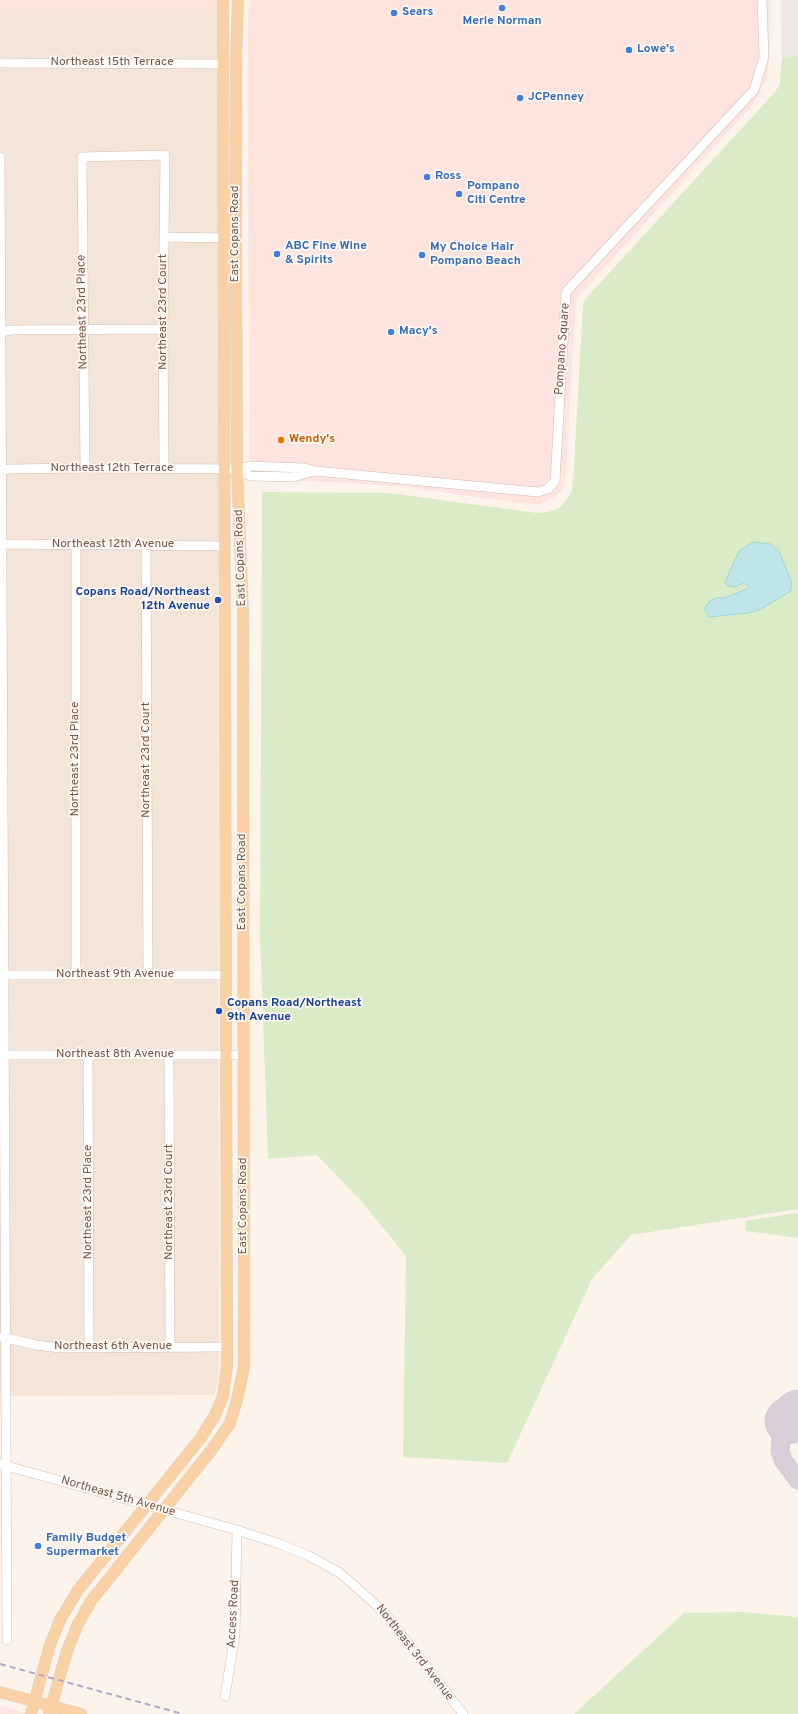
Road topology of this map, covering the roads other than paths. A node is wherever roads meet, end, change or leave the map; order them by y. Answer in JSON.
{"nodes":[{"id":1,"x":223,"y":0,"type":"edge"},
{"id":2,"x":238,"y":0,"type":"edge"},
{"id":3,"x":762,"y":0,"type":"edge"},
{"id":4,"x":0,"y":63,"type":"edge"},
{"id":5,"x":224,"y":64,"type":"junction"},
{"id":6,"x":0,"y":157,"type":"edge"},
{"id":7,"x":82,"y":157,"type":"joint"},
{"id":8,"x":0,"y":193,"type":"edge"},
{"id":9,"x":225,"y":217,"type":"junction"},
{"id":10,"x":236,"y":233,"type":"junction"},
{"id":11,"x":164,"y":238,"type":"junction"},
{"id":12,"x":225,"y":238,"type":"junction"},
{"id":13,"x":236,"y":254,"type":"junction"},
{"id":14,"x":0,"y":262,"type":"edge"},
{"id":15,"x":163,"y":329,"type":"junction"},
{"id":16,"x":83,"y":330,"type":"junction"},
{"id":17,"x":0,"y":332,"type":"edge"},
{"id":18,"x":1,"y":404,"type":"edge"},
{"id":19,"x":85,"y":468,"type":"junction"},
{"id":20,"x":224,"y":468,"type":"junction"},
{"id":21,"x":164,"y":469,"type":"junction"},
{"id":22,"x":238,"y":469,"type":"junction"},
{"id":23,"x":1,"y":471,"type":"edge"},
{"id":24,"x":1,"y":544,"type":"edge"},
{"id":25,"x":76,"y":544,"type":"junction"},
{"id":26,"x":146,"y":545,"type":"junction"},
{"id":27,"x":226,"y":546,"type":"junction"},
{"id":28,"x":1,"y":652,"type":"edge"},
{"id":29,"x":1,"y":722,"type":"edge"},
{"id":30,"x":2,"y":796,"type":"edge"},
{"id":31,"x":2,"y":867,"type":"edge"},
{"id":32,"x":2,"y":938,"type":"edge"},
{"id":33,"x":76,"y":974,"type":"junction"},
{"id":34,"x":148,"y":974,"type":"junction"},
{"id":35,"x":4,"y":975,"type":"junction"},
{"id":36,"x":225,"y":975,"type":"junction"},
{"id":37,"x":2,"y":1023,"type":"edge"},
{"id":38,"x":4,"y":1055,"type":"junction"},
{"id":39,"x":88,"y":1055,"type":"junction"},
{"id":40,"x":226,"y":1055,"type":"junction"},
{"id":41,"x":244,"y":1055,"type":"junction"},
{"id":42,"x":169,"y":1056,"type":"junction"},
{"id":43,"x":3,"y":1338,"type":"edge"},
{"id":44,"x":170,"y":1347,"type":"junction"},
{"id":45,"x":227,"y":1347,"type":"junction"},
{"id":46,"x":89,"y":1348,"type":"junction"},
{"id":47,"x":3,"y":1465,"type":"edge"},
{"id":48,"x":146,"y":1505,"type":"junction"},
{"id":49,"x":163,"y":1510,"type":"junction"},
{"id":50,"x":237,"y":1530,"type":"junction"},
{"id":51,"x":4,"y":1585,"type":"edge"},
{"id":52,"x":7,"y":1640,"type":"dead end"},
{"id":53,"x":0,"y":1692,"type":"edge"},
{"id":54,"x":225,"y":1696,"type":"dead end"},
{"id":55,"x":34,"y":1701,"type":"junction"},
{"id":56,"x":50,"y":1710,"type":"edge"},
{"id":57,"x":31,"y":1714,"type":"edge"},
{"id":58,"x":80,"y":1714,"type":"edge"},
{"id":59,"x":463,"y":1714,"type":"edge"}],
"edges":[{"from":1,"to":5,"type":"main road","name":"East Copans Road"},
{"from":2,"to":10,"type":"main road","name":"East Copans Road"},
{"from":3,"to":22,"type":"street","name":"Pompano Square"},
{"from":4,"to":5,"type":"street","name":"Northeast 15th Terrace"},
{"from":5,"to":9,"type":"main road","name":"East Copans Road"},
{"from":6,"to":8,"type":"street"},
{"from":7,"to":11,"type":"street","name":"Northeast 23rd Court"},
{"from":7,"to":16,"type":"street","name":"Northeast 23rd Place"},
{"from":8,"to":14,"type":"street"},
{"from":9,"to":10,"type":"main road"},
{"from":9,"to":12,"type":"main road","name":"East Copans Road"},
{"from":10,"to":13,"type":"main road","name":"East Copans Road"},
{"from":11,"to":12,"type":"street"},
{"from":11,"to":15,"type":"street","name":"Northeast 23rd Court"},
{"from":12,"to":13,"type":"main road"},
{"from":12,"to":20,"type":"main road","name":"East Copans Road"},
{"from":13,"to":22,"type":"main road","name":"East Copans Road"},
{"from":14,"to":17,"type":"street"},
{"from":15,"to":16,"type":"street"},
{"from":15,"to":21,"type":"street","name":"Northeast 23rd Court"},
{"from":16,"to":17,"type":"street"},
{"from":16,"to":19,"type":"street","name":"Northeast 23rd Place"},
{"from":17,"to":18,"type":"street"},
{"from":18,"to":23,"type":"street"},
{"from":19,"to":21,"type":"street","name":"Northeast 12th Terrace"},
{"from":19,"to":23,"type":"street","name":"Northeast 12th Terrace"},
{"from":20,"to":21,"type":"street","name":"Northeast 12th Terrace"},
{"from":20,"to":22,"type":"street","name":"Pompano Square"},
{"from":20,"to":27,"type":"main road","name":"East Copans Road"},
{"from":22,"to":41,"type":"main road","name":"East Copans Road"},
{"from":23,"to":24,"type":"street"},
{"from":24,"to":25,"type":"street","name":"Northeast 12th Avenue"},
{"from":24,"to":28,"type":"street"},
{"from":25,"to":26,"type":"street","name":"Northeast 12th Avenue"},
{"from":25,"to":33,"type":"street","name":"Northeast 23rd Place"},
{"from":26,"to":27,"type":"street","name":"Northeast 12th Avenue"},
{"from":26,"to":34,"type":"street","name":"Northeast 23rd Court"},
{"from":27,"to":36,"type":"main road","name":"East Copans Road"},
{"from":28,"to":29,"type":"street"},
{"from":29,"to":30,"type":"street"},
{"from":30,"to":31,"type":"street"},
{"from":31,"to":32,"type":"street"},
{"from":32,"to":35,"type":"street"},
{"from":33,"to":34,"type":"street","name":"Northeast 9th Avenue"},
{"from":33,"to":35,"type":"street","name":"Northeast 9th Avenue"},
{"from":34,"to":36,"type":"street","name":"Northeast 9th Avenue"},
{"from":35,"to":37,"type":"street"},
{"from":36,"to":40,"type":"main road","name":"East Copans Road"},
{"from":37,"to":38,"type":"street"},
{"from":38,"to":39,"type":"street","name":"Northeast 8th Avenue"},
{"from":38,"to":43,"type":"street"},
{"from":39,"to":42,"type":"street","name":"Northeast 8th Avenue"},
{"from":39,"to":46,"type":"street","name":"Northeast 23rd Place"},
{"from":40,"to":41,"type":"street","name":"Northeast 8th Avenue"},
{"from":40,"to":42,"type":"street","name":"Northeast 8th Avenue"},
{"from":40,"to":45,"type":"main road","name":"East Copans Road"},
{"from":41,"to":49,"type":"main road","name":"East Copans Road"},
{"from":42,"to":44,"type":"street","name":"Northeast 23rd Court"},
{"from":43,"to":46,"type":"street","name":"Northeast 6th Avenue"},
{"from":43,"to":47,"type":"street"},
{"from":44,"to":45,"type":"street","name":"Northeast 6th Avenue"},
{"from":44,"to":46,"type":"street","name":"Northeast 6th Avenue"},
{"from":45,"to":48,"type":"main road","name":"East Copans Road"},
{"from":47,"to":48,"type":"street","name":"Northeast 5th Avenue"},
{"from":47,"to":51,"type":"street"},
{"from":48,"to":49,"type":"street","name":"Northeast 5th Avenue"},
{"from":48,"to":55,"type":"main road","name":"East Copans Road"},
{"from":49,"to":50,"type":"street","name":"Northeast 5th Avenue"},
{"from":49,"to":56,"type":"main road","name":"East Copans Road"},
{"from":50,"to":54,"type":"street","name":"Access Road"},
{"from":50,"to":59,"type":"street","name":"Northeast 3rd Avenue"},
{"from":51,"to":52,"type":"street"},
{"from":53,"to":55,"type":"main road"},
{"from":55,"to":56,"type":"main road"},
{"from":55,"to":57,"type":"main road","name":"East Copans Road"},
{"from":56,"to":58,"type":"main road"}]}
